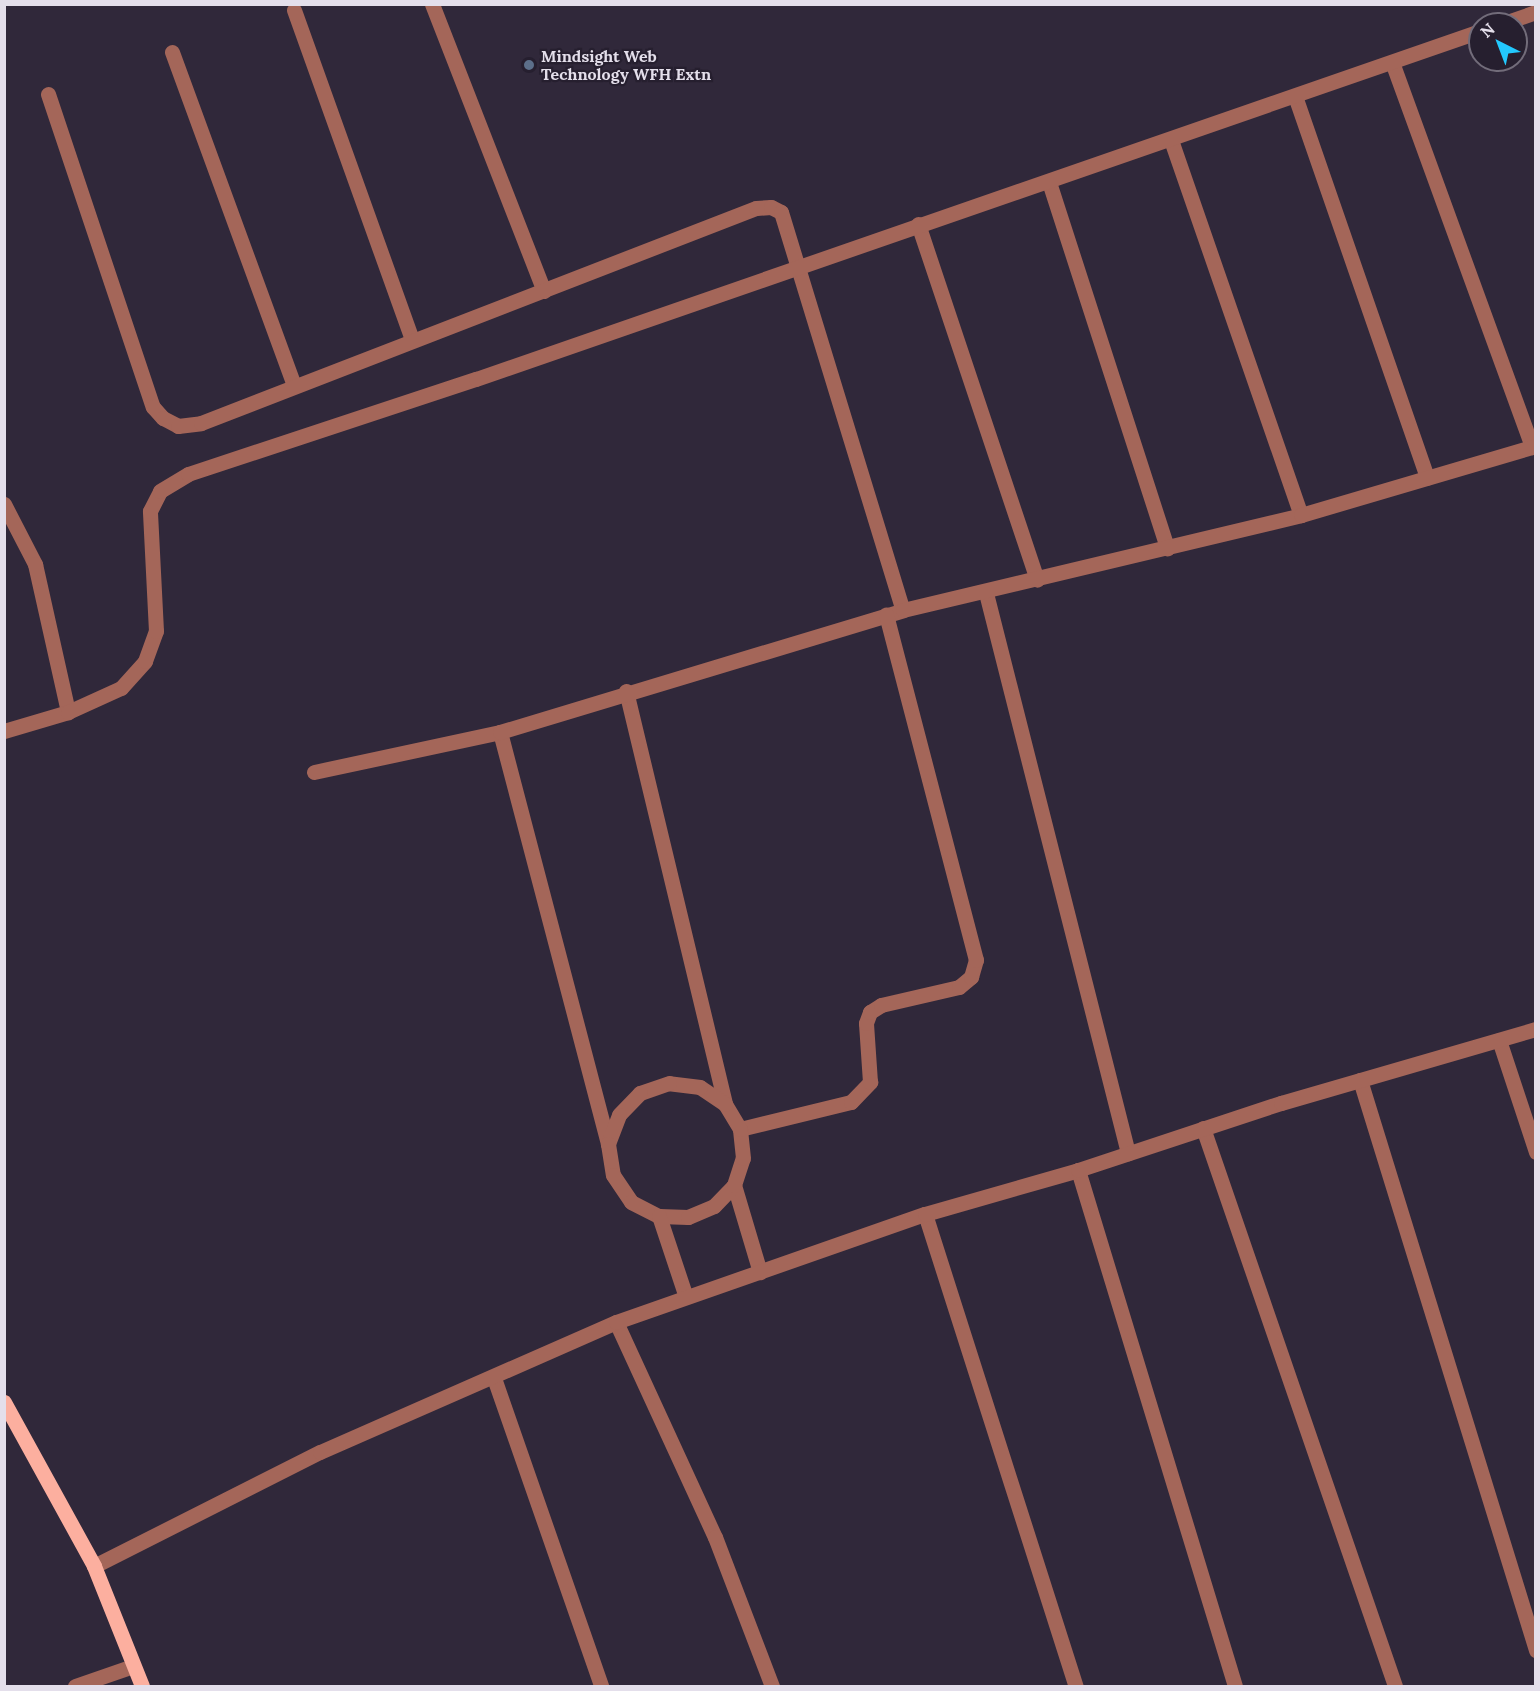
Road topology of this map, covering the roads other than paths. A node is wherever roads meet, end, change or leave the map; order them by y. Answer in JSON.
{"nodes":[{"id":1,"x":432,"y":4,"type":"edge"},
{"id":2,"x":294,"y":10,"type":"dead end"},
{"id":3,"x":1468,"y":35,"type":"edge"},
{"id":4,"x":172,"y":52,"type":"dead end"},
{"id":5,"x":1392,"y":62,"type":"junction"},
{"id":6,"x":48,"y":94,"type":"dead end"},
{"id":7,"x":1295,"y":96,"type":"junction"},
{"id":8,"x":1171,"y":140,"type":"junction"},
{"id":9,"x":1049,"y":182,"type":"junction"},
{"id":10,"x":918,"y":224,"type":"junction"},
{"id":11,"x":799,"y":265,"type":"junction"},
{"id":12,"x":544,"y":291,"type":"junction"},
{"id":13,"x":412,"y":340,"type":"junction"},
{"id":14,"x":294,"y":385,"type":"junction"},
{"id":15,"x":1534,"y":447,"type":"edge"},
{"id":16,"x":1427,"y":478,"type":"junction"},
{"id":17,"x":4,"y":504,"type":"edge"},
{"id":18,"x":1301,"y":515,"type":"junction"},
{"id":19,"x":1167,"y":548,"type":"junction"},
{"id":20,"x":1037,"y":580,"type":"junction"},
{"id":21,"x":986,"y":593,"type":"junction"},
{"id":22,"x":903,"y":610,"type":"junction"},
{"id":23,"x":886,"y":615,"type":"junction"},
{"id":24,"x":626,"y":691,"type":"junction"},
{"id":25,"x":68,"y":712,"type":"junction"},
{"id":26,"x":4,"y":730,"type":"edge"},
{"id":27,"x":500,"y":732,"type":"junction"},
{"id":28,"x":314,"y":772,"type":"dead end"},
{"id":29,"x":1536,"y":1029,"type":"edge"},
{"id":30,"x":1499,"y":1040,"type":"junction"},
{"id":31,"x":1360,"y":1080,"type":"junction"},
{"id":32,"x":725,"y":1104,"type":"junction"},
{"id":33,"x":1203,"y":1128,"type":"junction"},
{"id":34,"x":740,"y":1129,"type":"junction"},
{"id":35,"x":608,"y":1144,"type":"junction"},
{"id":36,"x":1536,"y":1152,"type":"edge"},
{"id":37,"x":1128,"y":1153,"type":"junction"},
{"id":38,"x":1078,"y":1170,"type":"junction"},
{"id":39,"x":734,"y":1185,"type":"junction"},
{"id":40,"x":926,"y":1214,"type":"junction"},
{"id":41,"x":659,"y":1216,"type":"junction"},
{"id":42,"x":760,"y":1272,"type":"junction"},
{"id":43,"x":686,"y":1297,"type":"junction"},
{"id":44,"x":616,"y":1322,"type":"junction"},
{"id":45,"x":494,"y":1378,"type":"junction"},
{"id":46,"x":4,"y":1402,"type":"edge"},
{"id":47,"x":94,"y":1566,"type":"junction"},
{"id":48,"x":1536,"y":1650,"type":"edge"},
{"id":49,"x":133,"y":1666,"type":"junction"},
{"id":50,"x":75,"y":1686,"type":"edge"},
{"id":51,"x":142,"y":1686,"type":"edge"},
{"id":52,"x":601,"y":1686,"type":"edge"},
{"id":53,"x":772,"y":1686,"type":"edge"},
{"id":54,"x":1076,"y":1686,"type":"edge"},
{"id":55,"x":1235,"y":1686,"type":"edge"},
{"id":56,"x":1395,"y":1686,"type":"edge"}],
"edges":[{"from":1,"to":12,"type":"street"},
{"from":2,"to":13,"type":"street"},
{"from":3,"to":5,"type":"street"},
{"from":4,"to":14,"type":"street"},
{"from":5,"to":7,"type":"street"},
{"from":5,"to":15,"type":"street"},
{"from":6,"to":14,"type":"street"},
{"from":7,"to":8,"type":"street"},
{"from":7,"to":16,"type":"street"},
{"from":8,"to":9,"type":"street"},
{"from":8,"to":18,"type":"street"},
{"from":9,"to":10,"type":"street"},
{"from":9,"to":19,"type":"street"},
{"from":10,"to":11,"type":"street"},
{"from":10,"to":20,"type":"street"},
{"from":11,"to":12,"type":"street"},
{"from":11,"to":22,"type":"street"},
{"from":11,"to":25,"type":"street"},
{"from":12,"to":13,"type":"street"},
{"from":13,"to":14,"type":"street"},
{"from":15,"to":16,"type":"street"},
{"from":16,"to":18,"type":"street"},
{"from":17,"to":25,"type":"street"},
{"from":18,"to":19,"type":"street"},
{"from":19,"to":20,"type":"street"},
{"from":20,"to":21,"type":"street"},
{"from":21,"to":22,"type":"street"},
{"from":21,"to":37,"type":"street"},
{"from":22,"to":23,"type":"street"},
{"from":23,"to":24,"type":"street"},
{"from":23,"to":34,"type":"street"},
{"from":24,"to":27,"type":"street"},
{"from":24,"to":32,"type":"street"},
{"from":25,"to":26,"type":"street"},
{"from":27,"to":28,"type":"street"},
{"from":27,"to":35,"type":"street"},
{"from":29,"to":30,"type":"street"},
{"from":30,"to":31,"type":"street"},
{"from":30,"to":36,"type":"street"},
{"from":31,"to":33,"type":"street"},
{"from":31,"to":48,"type":"street"},
{"from":32,"to":34,"type":"street"},
{"from":32,"to":35,"type":"street"},
{"from":33,"to":37,"type":"street"},
{"from":33,"to":56,"type":"street"},
{"from":34,"to":39,"type":"street"},
{"from":35,"to":41,"type":"street"},
{"from":37,"to":38,"type":"street"},
{"from":38,"to":40,"type":"street"},
{"from":38,"to":55,"type":"street"},
{"from":39,"to":41,"type":"street"},
{"from":39,"to":42,"type":"street"},
{"from":40,"to":42,"type":"street"},
{"from":40,"to":54,"type":"street"},
{"from":41,"to":43,"type":"street"},
{"from":42,"to":43,"type":"street"},
{"from":43,"to":44,"type":"street"},
{"from":44,"to":45,"type":"street"},
{"from":44,"to":53,"type":"street"},
{"from":45,"to":47,"type":"street"},
{"from":45,"to":52,"type":"street"},
{"from":46,"to":47,"type":"main road"},
{"from":47,"to":49,"type":"main road"},
{"from":49,"to":50,"type":"street"},
{"from":49,"to":51,"type":"main road"}]}
